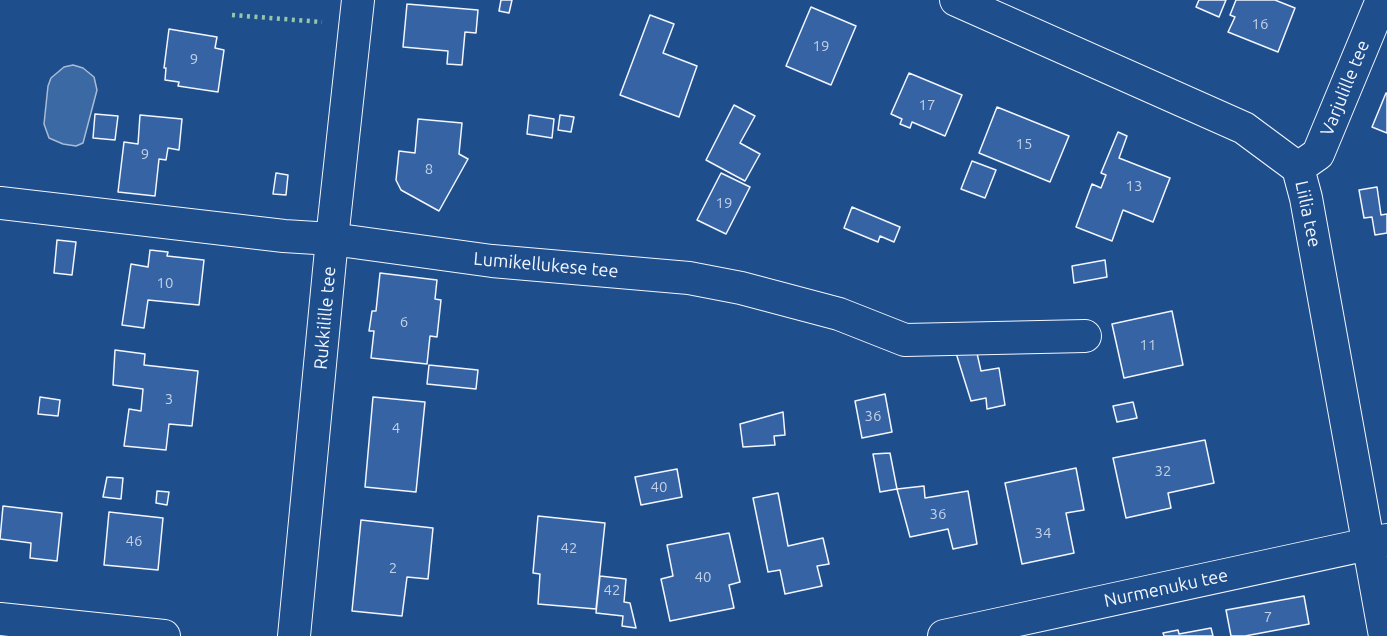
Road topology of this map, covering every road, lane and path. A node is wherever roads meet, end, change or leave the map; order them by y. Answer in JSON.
{"nodes":[{"id":1,"x":358,"y":0,"type":"edge"},
{"id":2,"x":956,"y":0,"type":"edge"},
{"id":3,"x":1382,"y":0,"type":"edge"},
{"id":4,"x":1298,"y":168,"type":"junction"},
{"id":5,"x":0,"y":203,"type":"edge"},
{"id":6,"x":332,"y":239,"type":"junction"},
{"id":7,"x":1085,"y":336,"type":"dead end"},
{"id":8,"x":1378,"y":542,"type":"edge"},
{"id":9,"x":0,"y":619,"type":"edge"},
{"id":10,"x":164,"y":636,"type":"edge"},
{"id":11,"x":294,"y":636,"type":"edge"},
{"id":12,"x":945,"y":636,"type":"edge"},
{"id":13,"x":1385,"y":636,"type":"edge"}],
"edges":[{"from":1,"to":6,"type":"street","name":"Rukkilille tee"},
{"from":2,"to":4,"type":"street","name":"Liilia tee"},
{"from":3,"to":4,"type":"street","name":"Varjulille tee"},
{"from":4,"to":8,"type":"street","name":"Liilia tee"},
{"from":5,"to":6,"type":"street","name":"Lumikellukese tee"},
{"from":6,"to":7,"type":"street","name":"Lumikellukese tee"},
{"from":6,"to":11,"type":"street","name":"Rukkilille tee"},
{"from":8,"to":12,"type":"street","name":"Nurmenuku tee"},
{"from":8,"to":13,"type":"street","name":"Liilia tee"},
{"from":9,"to":10,"type":"street"}]}
